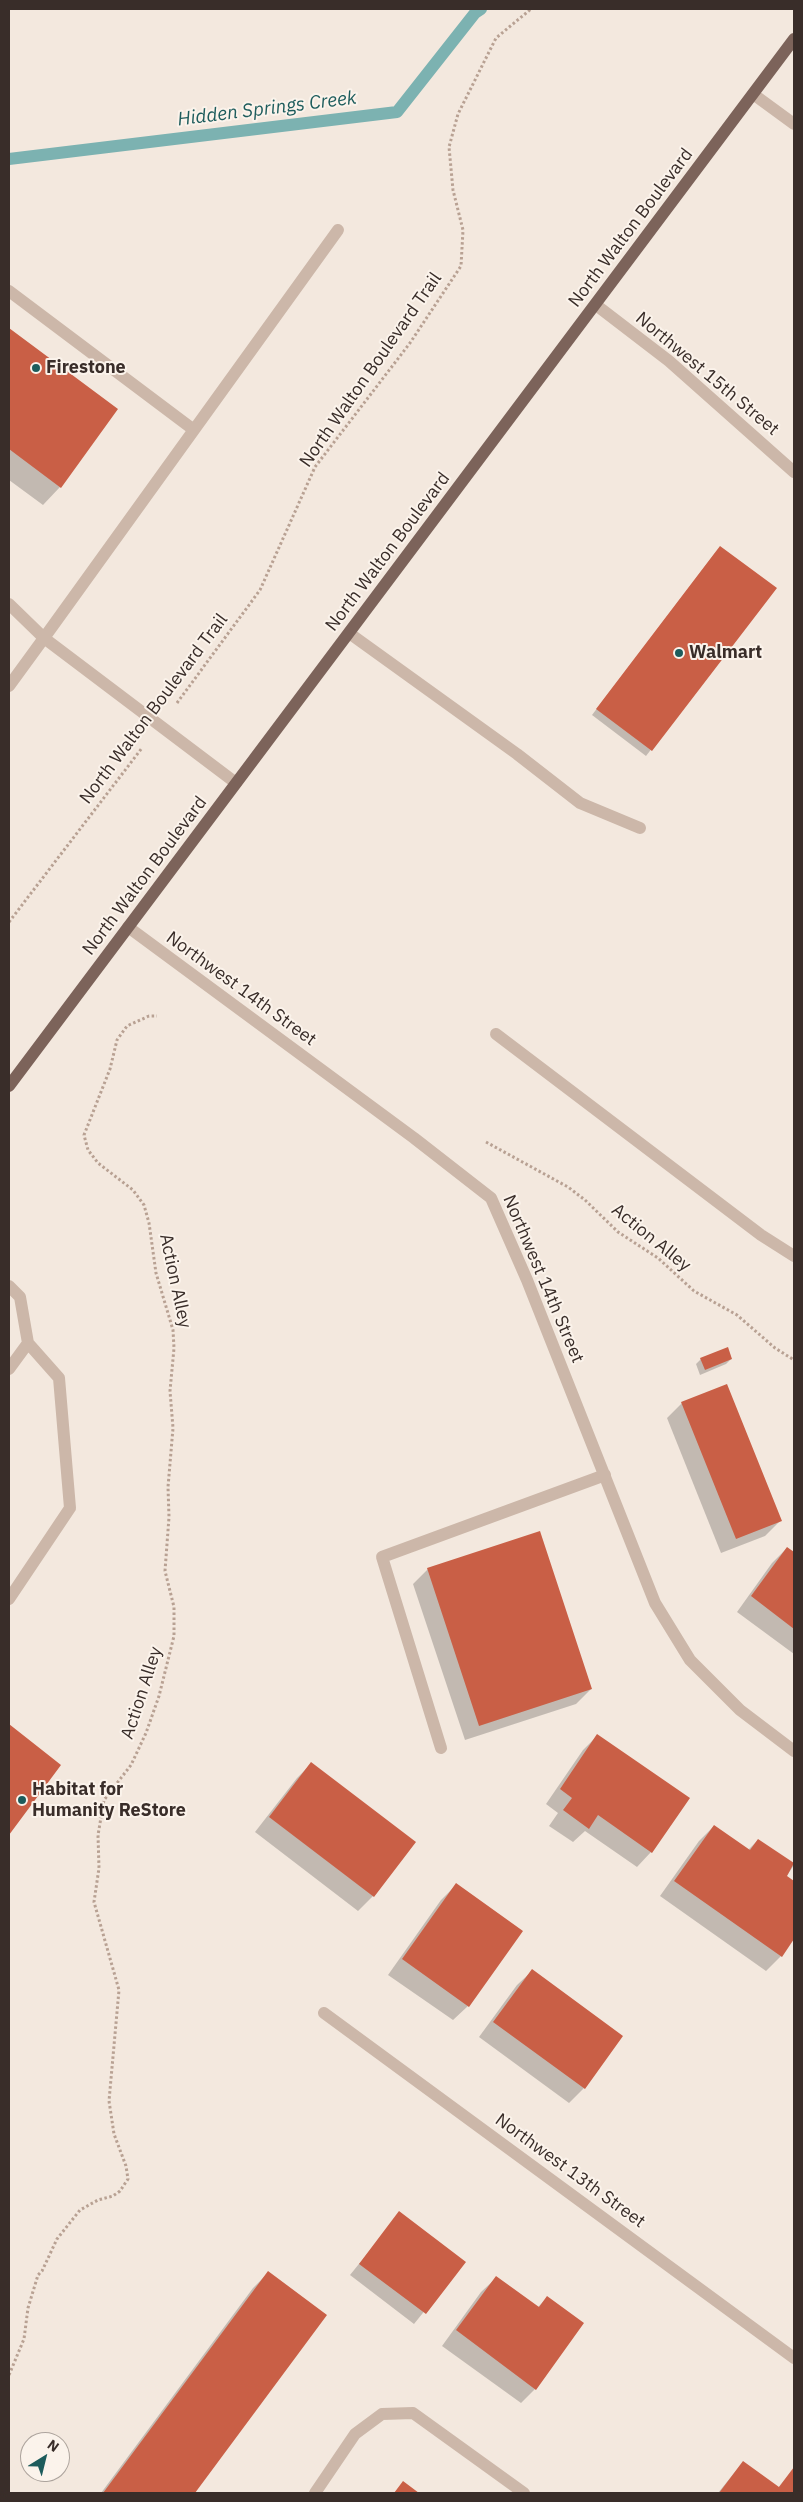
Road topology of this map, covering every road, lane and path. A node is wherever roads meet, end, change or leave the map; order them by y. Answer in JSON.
{"nodes":[{"id":1,"x":531,"y":9,"type":"edge"},
{"id":2,"x":794,"y":39,"type":"edge"},
{"id":3,"x":753,"y":94,"type":"junction"},
{"id":4,"x":794,"y":124,"type":"edge"},
{"id":5,"x":338,"y":230,"type":"dead end"},
{"id":6,"x":9,"y":291,"type":"edge"},
{"id":7,"x":596,"y":305,"type":"junction"},
{"id":8,"x":194,"y":430,"type":"junction"},
{"id":9,"x":794,"y":472,"type":"edge"},
{"id":10,"x":9,"y":604,"type":"edge"},
{"id":11,"x":349,"y":633,"type":"junction"},
{"id":12,"x":44,"y":638,"type":"junction"},
{"id":13,"x":9,"y":686,"type":"edge"},
{"id":14,"x":160,"y":726,"type":"junction"},
{"id":15,"x":236,"y":784,"type":"junction"},
{"id":16,"x":640,"y":828,"type":"dead end"},
{"id":17,"x":9,"y":922,"type":"edge"},
{"id":18,"x":128,"y":927,"type":"junction"},
{"id":19,"x":157,"y":1016,"type":"dead end"},
{"id":20,"x":496,"y":1034,"type":"dead end"},
{"id":21,"x":10,"y":1083,"type":"edge"},
{"id":22,"x":486,"y":1142,"type":"dead end"},
{"id":23,"x":792,"y":1250,"type":"edge"},
{"id":24,"x":9,"y":1286,"type":"edge"},
{"id":25,"x":28,"y":1343,"type":"junction"},
{"id":26,"x":794,"y":1360,"type":"edge"},
{"id":27,"x":9,"y":1369,"type":"edge"},
{"id":28,"x":605,"y":1475,"type":"junction"},
{"id":29,"x":9,"y":1599,"type":"edge"},
{"id":30,"x":441,"y":1748,"type":"dead end"},
{"id":31,"x":794,"y":1751,"type":"edge"},
{"id":32,"x":324,"y":2013,"type":"dead end"},
{"id":33,"x":794,"y":2358,"type":"edge"},
{"id":34,"x":9,"y":2375,"type":"edge"},
{"id":35,"x":315,"y":2493,"type":"edge"},
{"id":36,"x":524,"y":2493,"type":"edge"}],
"edges":[{"from":1,"to":14,"type":"path","name":"North Walton Boulevard Trail"},
{"from":2,"to":3,"type":"main road","name":"North Walton Boulevard"},
{"from":3,"to":4,"type":"street"},
{"from":3,"to":7,"type":"main road","name":"North Walton Boulevard"},
{"from":5,"to":8,"type":"street"},
{"from":6,"to":8,"type":"street"},
{"from":7,"to":9,"type":"street","name":"Northwest 15th Street"},
{"from":7,"to":11,"type":"main road","name":"North Walton Boulevard"},
{"from":8,"to":12,"type":"street"},
{"from":10,"to":12,"type":"street"},
{"from":11,"to":15,"type":"main road","name":"North Walton Boulevard"},
{"from":11,"to":16,"type":"street"},
{"from":12,"to":13,"type":"street"},
{"from":12,"to":14,"type":"street"},
{"from":14,"to":15,"type":"street"},
{"from":14,"to":17,"type":"path","name":"North Walton Boulevard Trail"},
{"from":15,"to":18,"type":"main road","name":"North Walton Boulevard"},
{"from":18,"to":21,"type":"main road","name":"North Walton Boulevard"},
{"from":18,"to":28,"type":"street","name":"Northwest 14th Street"},
{"from":19,"to":34,"type":"path","name":"Action Alley"},
{"from":20,"to":23,"type":"street"},
{"from":22,"to":26,"type":"path","name":"Action Alley"},
{"from":24,"to":25,"type":"street"},
{"from":25,"to":27,"type":"street"},
{"from":25,"to":29,"type":"street"},
{"from":28,"to":30,"type":"street"},
{"from":28,"to":31,"type":"street","name":"Northwest 14th Street"},
{"from":32,"to":33,"type":"street","name":"Northwest 13th Street"},
{"from":35,"to":36,"type":"street"}]}
